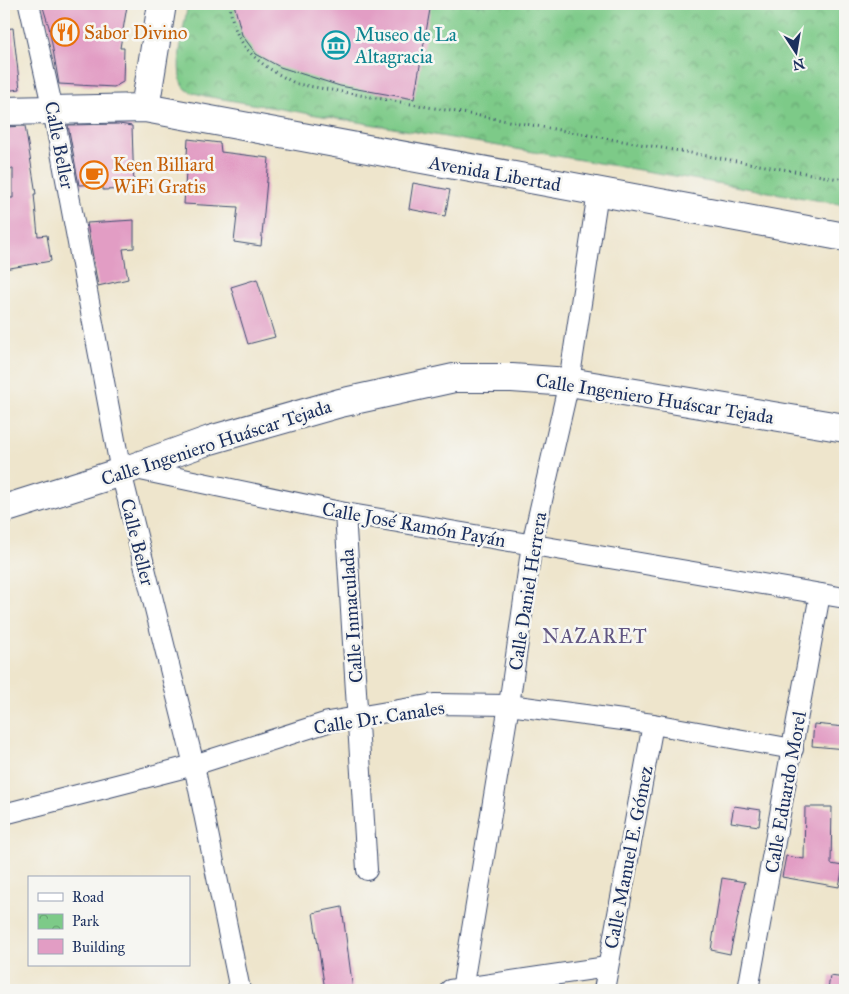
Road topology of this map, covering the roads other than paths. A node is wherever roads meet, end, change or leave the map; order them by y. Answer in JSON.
{"nodes":[{"id":1,"x":29,"y":4,"type":"edge"},
{"id":2,"x":162,"y":4,"type":"edge"},
{"id":3,"x":145,"y":108,"type":"junction"},
{"id":4,"x":54,"y":110,"type":"junction"},
{"id":5,"x":4,"y":111,"type":"edge"},
{"id":6,"x":598,"y":192,"type":"junction"},
{"id":7,"x":845,"y":237,"type":"edge"},
{"id":8,"x":569,"y":382,"type":"junction"},
{"id":9,"x":845,"y":428,"type":"edge"},
{"id":10,"x":126,"y":470,"type":"junction"},
{"id":11,"x":4,"y":508,"type":"edge"},
{"id":12,"x":345,"y":513,"type":"junction"},
{"id":13,"x":532,"y":544,"type":"junction"},
{"id":14,"x":820,"y":594,"type":"junction"},
{"id":15,"x":845,"y":598,"type":"edge"},
{"id":16,"x":509,"y":705,"type":"junction"},
{"id":17,"x":358,"y":718,"type":"junction"},
{"id":18,"x":653,"y":724,"type":"junction"},
{"id":19,"x":793,"y":749,"type":"junction"},
{"id":20,"x":194,"y":766,"type":"junction"},
{"id":21,"x":4,"y":814,"type":"edge"},
{"id":22,"x":367,"y":870,"type":"dead end"},
{"id":23,"x":607,"y":967,"type":"junction"},
{"id":24,"x":458,"y":989,"type":"edge"},
{"id":25,"x":240,"y":990,"type":"edge"},
{"id":26,"x":604,"y":990,"type":"edge"},
{"id":27,"x":748,"y":990,"type":"edge"}],
"edges":[{"from":1,"to":4,"type":"street","name":"Calle Beller"},
{"from":2,"to":3,"type":"main road"},
{"from":3,"to":4,"type":"main road","name":"Avenida Libertad"},
{"from":3,"to":6,"type":"main road","name":"Avenida Libertad"},
{"from":4,"to":5,"type":"main road","name":"Avenida Libertad"},
{"from":4,"to":10,"type":"street","name":"Calle Beller"},
{"from":6,"to":7,"type":"main road","name":"Avenida Libertad"},
{"from":6,"to":8,"type":"street","name":"Calle Daniel Herrera"},
{"from":8,"to":9,"type":"main road","name":"Calle Ingeniero Huáscar Tejada"},
{"from":8,"to":10,"type":"main road","name":"Calle Ingeniero Huáscar Tejada"},
{"from":8,"to":13,"type":"street","name":"Calle Daniel Herrera"},
{"from":10,"to":11,"type":"main road","name":"Calle Ingeniero Huáscar Tejada"},
{"from":10,"to":12,"type":"street","name":"Calle José Ramón Payán"},
{"from":10,"to":20,"type":"street","name":"Calle Beller"},
{"from":12,"to":13,"type":"street","name":"Calle José Ramón Payán"},
{"from":12,"to":17,"type":"street","name":"Calle Inmaculada"},
{"from":13,"to":14,"type":"street","name":"Calle José Ramón Payán"},
{"from":13,"to":16,"type":"street","name":"Calle Daniel Herrera"},
{"from":14,"to":15,"type":"street","name":"Calle José Ramón Payán"},
{"from":14,"to":19,"type":"street","name":"Calle Eduardo Morel"},
{"from":16,"to":17,"type":"street","name":"Calle Dr. Canales"},
{"from":16,"to":18,"type":"street","name":"Calle Dr. Canales"},
{"from":16,"to":24,"type":"street","name":"Calle Daniel Herrera"},
{"from":17,"to":20,"type":"street","name":"Calle Dr. Canales"},
{"from":17,"to":22,"type":"street","name":"Calle Inmaculada"},
{"from":18,"to":19,"type":"street","name":"Calle Dr. Canales"},
{"from":18,"to":23,"type":"street","name":"Calle Manuel E. Gómez"},
{"from":19,"to":27,"type":"street","name":"Calle Eduardo Morel"},
{"from":20,"to":21,"type":"street","name":"Calle Dr. Canales"},
{"from":20,"to":25,"type":"street","name":"Calle Beller"},
{"from":23,"to":24,"type":"street"},
{"from":23,"to":26,"type":"street","name":"Calle Manuel E. Gómez"}]}
